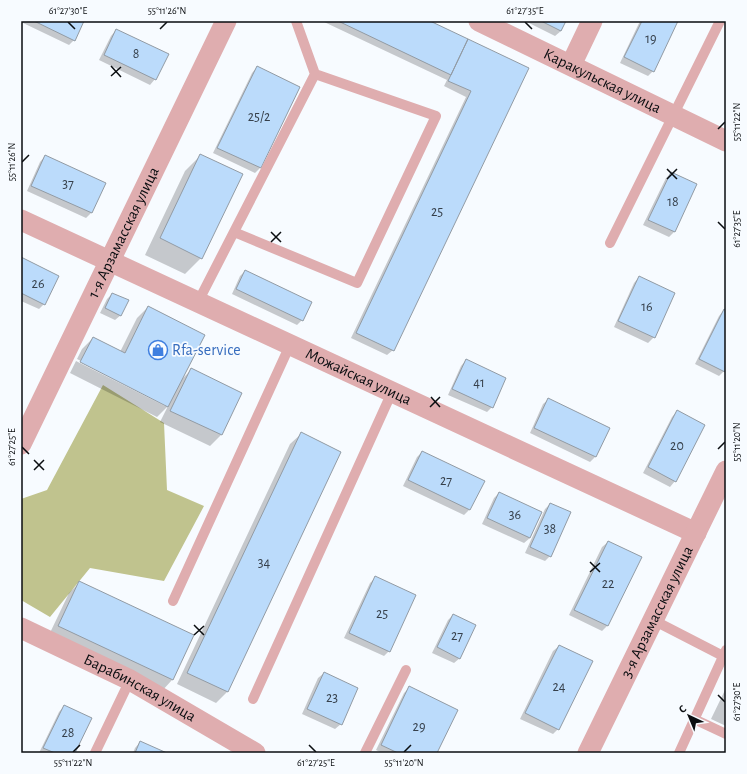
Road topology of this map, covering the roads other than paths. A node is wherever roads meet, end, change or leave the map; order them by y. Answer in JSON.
{"nodes":[{"id":1,"x":226,"y":21,"type":"edge"},
{"id":2,"x":296,"y":21,"type":"edge"},
{"id":3,"x":479,"y":21,"type":"edge"},
{"id":4,"x":592,"y":21,"type":"edge"},
{"id":5,"x":720,"y":21,"type":"edge"},
{"id":6,"x":571,"y":65,"type":"junction"},
{"id":7,"x":315,"y":74,"type":"junction"},
{"id":8,"x":673,"y":115,"type":"junction"},
{"id":9,"x":726,"y":141,"type":"edge"},
{"id":10,"x":21,"y":220,"type":"edge"},
{"id":11,"x":234,"y":232,"type":"junction"},
{"id":12,"x":610,"y":243,"type":"dead end"},
{"id":13,"x":110,"y":261,"type":"junction"},
{"id":14,"x":198,"y":302,"type":"junction"},
{"id":15,"x":290,"y":344,"type":"junction"},
{"id":16,"x":392,"y":392,"type":"junction"},
{"id":17,"x":21,"y":444,"type":"edge"},
{"id":18,"x":726,"y":471,"type":"edge"},
{"id":19,"x":696,"y":533,"type":"junction"},
{"id":20,"x":173,"y":601,"type":"dead end"},
{"id":21,"x":653,"y":620,"type":"junction"},
{"id":22,"x":21,"y":628,"type":"edge"},
{"id":23,"x":724,"y":653,"type":"edge"},
{"id":24,"x":406,"y":670,"type":"dead end"},
{"id":25,"x":130,"y":680,"type":"junction"},
{"id":26,"x":253,"y":699,"type":"dead end"},
{"id":27,"x":694,"y":719,"type":"junction"},
{"id":28,"x":726,"y":734,"type":"edge"},
{"id":29,"x":95,"y":753,"type":"edge"},
{"id":30,"x":255,"y":753,"type":"edge"},
{"id":31,"x":365,"y":753,"type":"edge"},
{"id":32,"x":588,"y":753,"type":"edge"},
{"id":33,"x":679,"y":753,"type":"edge"}],
"edges":[{"from":1,"to":13,"type":"street","name":"1-я Арзамасская улица"},
{"from":2,"to":7,"type":"lane"},
{"from":3,"to":6,"type":"street","name":"Каракульская улица"},
{"from":4,"to":6,"type":"street"},
{"from":5,"to":8,"type":"lane"},
{"from":6,"to":8,"type":"street","name":"Каракульская улица"},
{"from":7,"to":11,"type":"lane"},
{"from":7,"to":11,"type":"lane"},
{"from":8,"to":9,"type":"street","name":"Каракульская улица"},
{"from":8,"to":12,"type":"lane"},
{"from":10,"to":13,"type":"street","name":"Можайская улица"},
{"from":11,"to":14,"type":"lane"},
{"from":13,"to":14,"type":"street","name":"Можайская улица"},
{"from":13,"to":17,"type":"street","name":"1-я Арзамасская улица"},
{"from":14,"to":15,"type":"street","name":"Можайская улица"},
{"from":15,"to":16,"type":"street","name":"Можайская улица"},
{"from":15,"to":20,"type":"lane"},
{"from":16,"to":19,"type":"street","name":"Можайская улица"},
{"from":16,"to":26,"type":"lane"},
{"from":18,"to":19,"type":"street","name":"3-я Арзамасская улица"},
{"from":19,"to":21,"type":"street","name":"3-я Арзамасская улица"},
{"from":21,"to":23,"type":"lane"},
{"from":21,"to":32,"type":"street","name":"3-я Арзамасская улица"},
{"from":22,"to":25,"type":"street","name":"Барабинская улица"},
{"from":23,"to":27,"type":"lane"},
{"from":24,"to":31,"type":"lane"},
{"from":25,"to":29,"type":"lane"},
{"from":25,"to":30,"type":"street","name":"Барабинская улица"},
{"from":27,"to":28,"type":"lane"},
{"from":27,"to":33,"type":"lane"}]}
